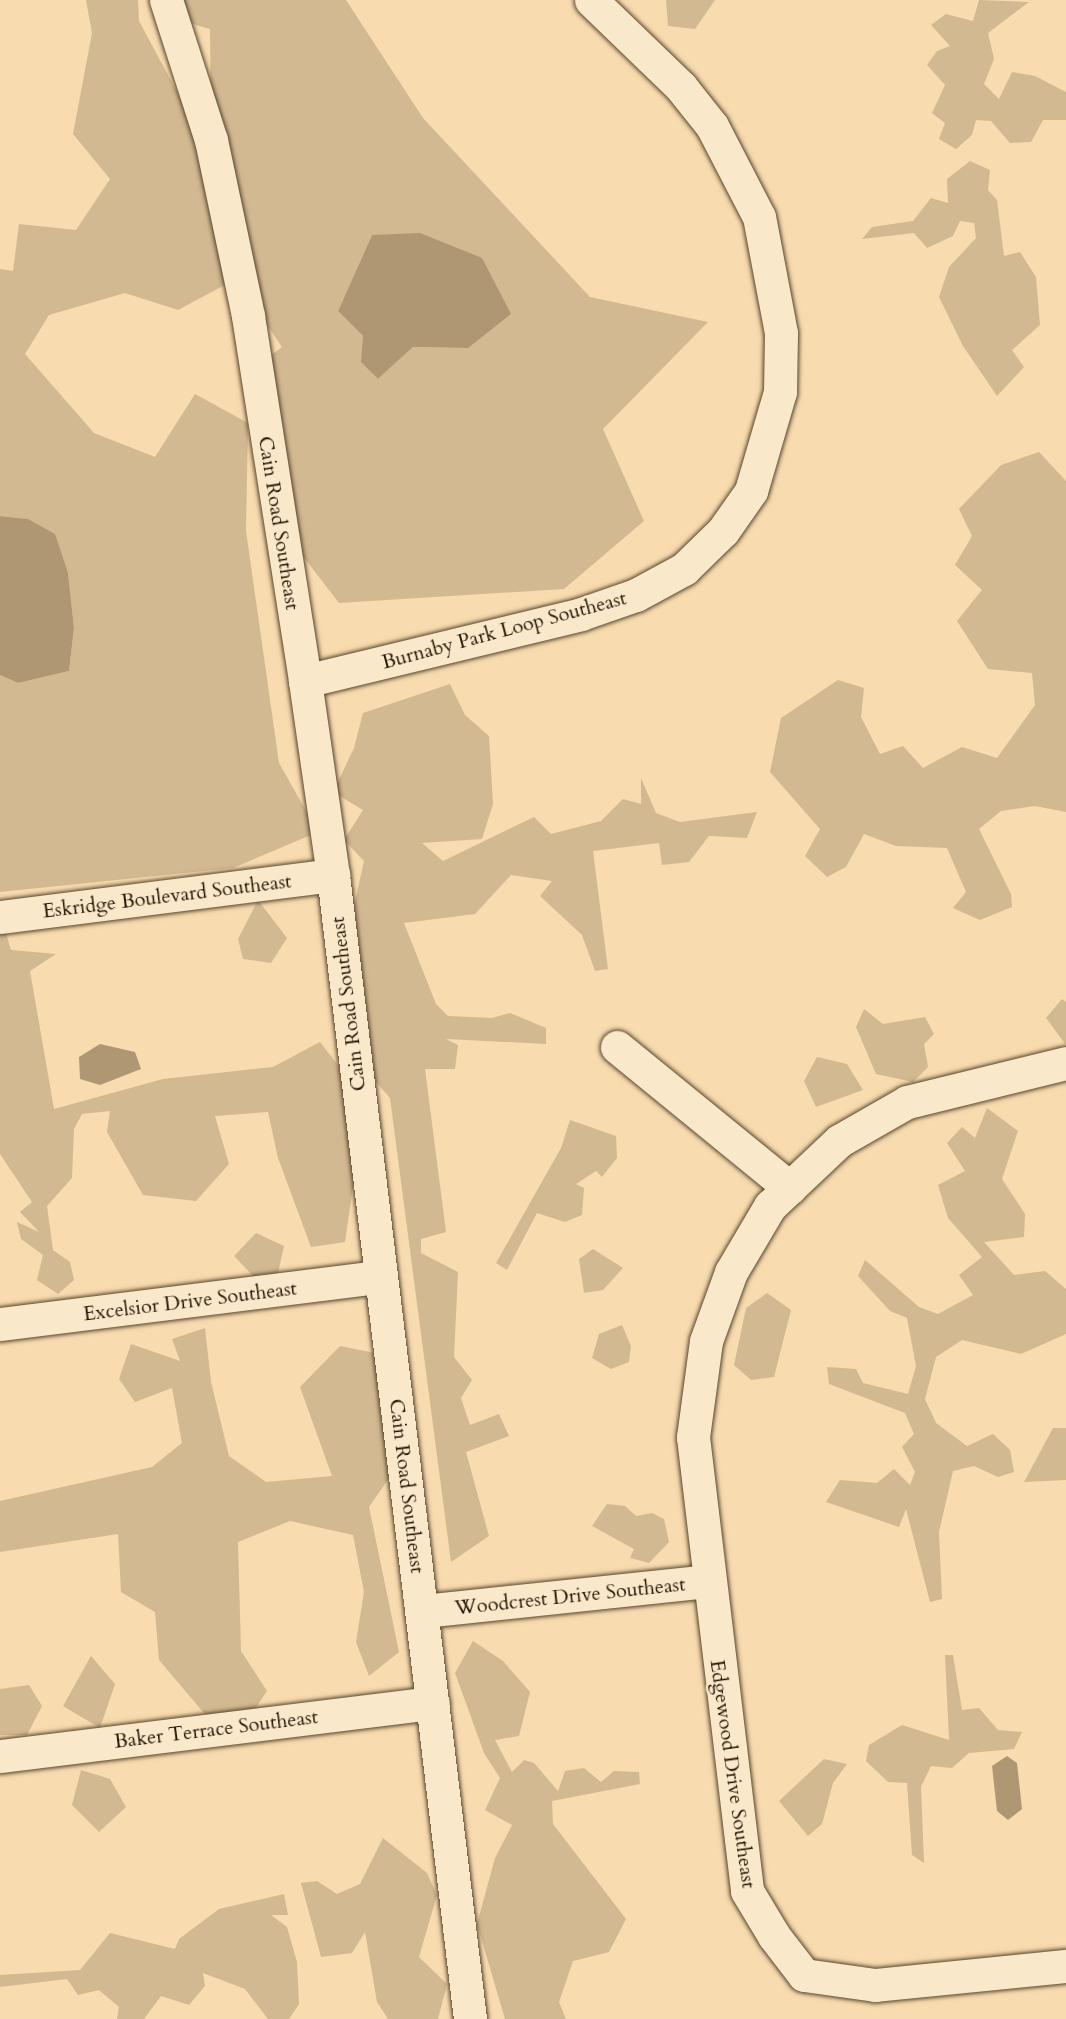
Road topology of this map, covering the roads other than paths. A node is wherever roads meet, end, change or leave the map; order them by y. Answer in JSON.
{"nodes":[{"id":1,"x":166,"y":0,"type":"edge"},
{"id":2,"x":591,"y":0,"type":"edge"},
{"id":3,"x":305,"y":681,"type":"junction"},
{"id":4,"x":333,"y":875,"type":"junction"},
{"id":5,"x":0,"y":917,"type":"edge"},
{"id":6,"x":617,"y":1047,"type":"dead end"},
{"id":7,"x":1066,"y":1064,"type":"edge"},
{"id":8,"x":790,"y":1188,"type":"junction"},
{"id":9,"x":380,"y":1277,"type":"junction"},
{"id":10,"x":0,"y":1324,"type":"edge"},
{"id":11,"x":707,"y":1581,"type":"junction"},
{"id":12,"x":423,"y":1611,"type":"junction"},
{"id":13,"x":433,"y":1702,"type":"junction"},
{"id":14,"x":0,"y":1756,"type":"edge"},
{"id":15,"x":1066,"y":1966,"type":"edge"},
{"id":16,"x":470,"y":2019,"type":"edge"}],
"edges":[{"from":1,"to":3,"type":"street","name":"Cain Road Southeast"},
{"from":2,"to":3,"type":"street","name":"Burnaby Park Loop Southeast"},
{"from":3,"to":4,"type":"street","name":"Cain Road Southeast"},
{"from":4,"to":5,"type":"street","name":"Eskridge Boulevard Southeast"},
{"from":4,"to":9,"type":"street","name":"Cain Road Southeast"},
{"from":6,"to":8,"type":"street"},
{"from":7,"to":8,"type":"street","name":"Woodcrest Drive Southeast"},
{"from":8,"to":11,"type":"street","name":"Woodcrest Drive Southeast"},
{"from":9,"to":10,"type":"street","name":"Excelsior Drive Southeast"},
{"from":9,"to":12,"type":"street","name":"Cain Road Southeast"},
{"from":11,"to":12,"type":"street","name":"Woodcrest Drive Southeast"},
{"from":11,"to":15,"type":"street","name":"Edgewood Drive Southeast"},
{"from":12,"to":13,"type":"street","name":"Cain Road Southeast"},
{"from":13,"to":14,"type":"street","name":"Baker Terrace Southeast"},
{"from":13,"to":16,"type":"street","name":"Cain Road Southeast"}]}
